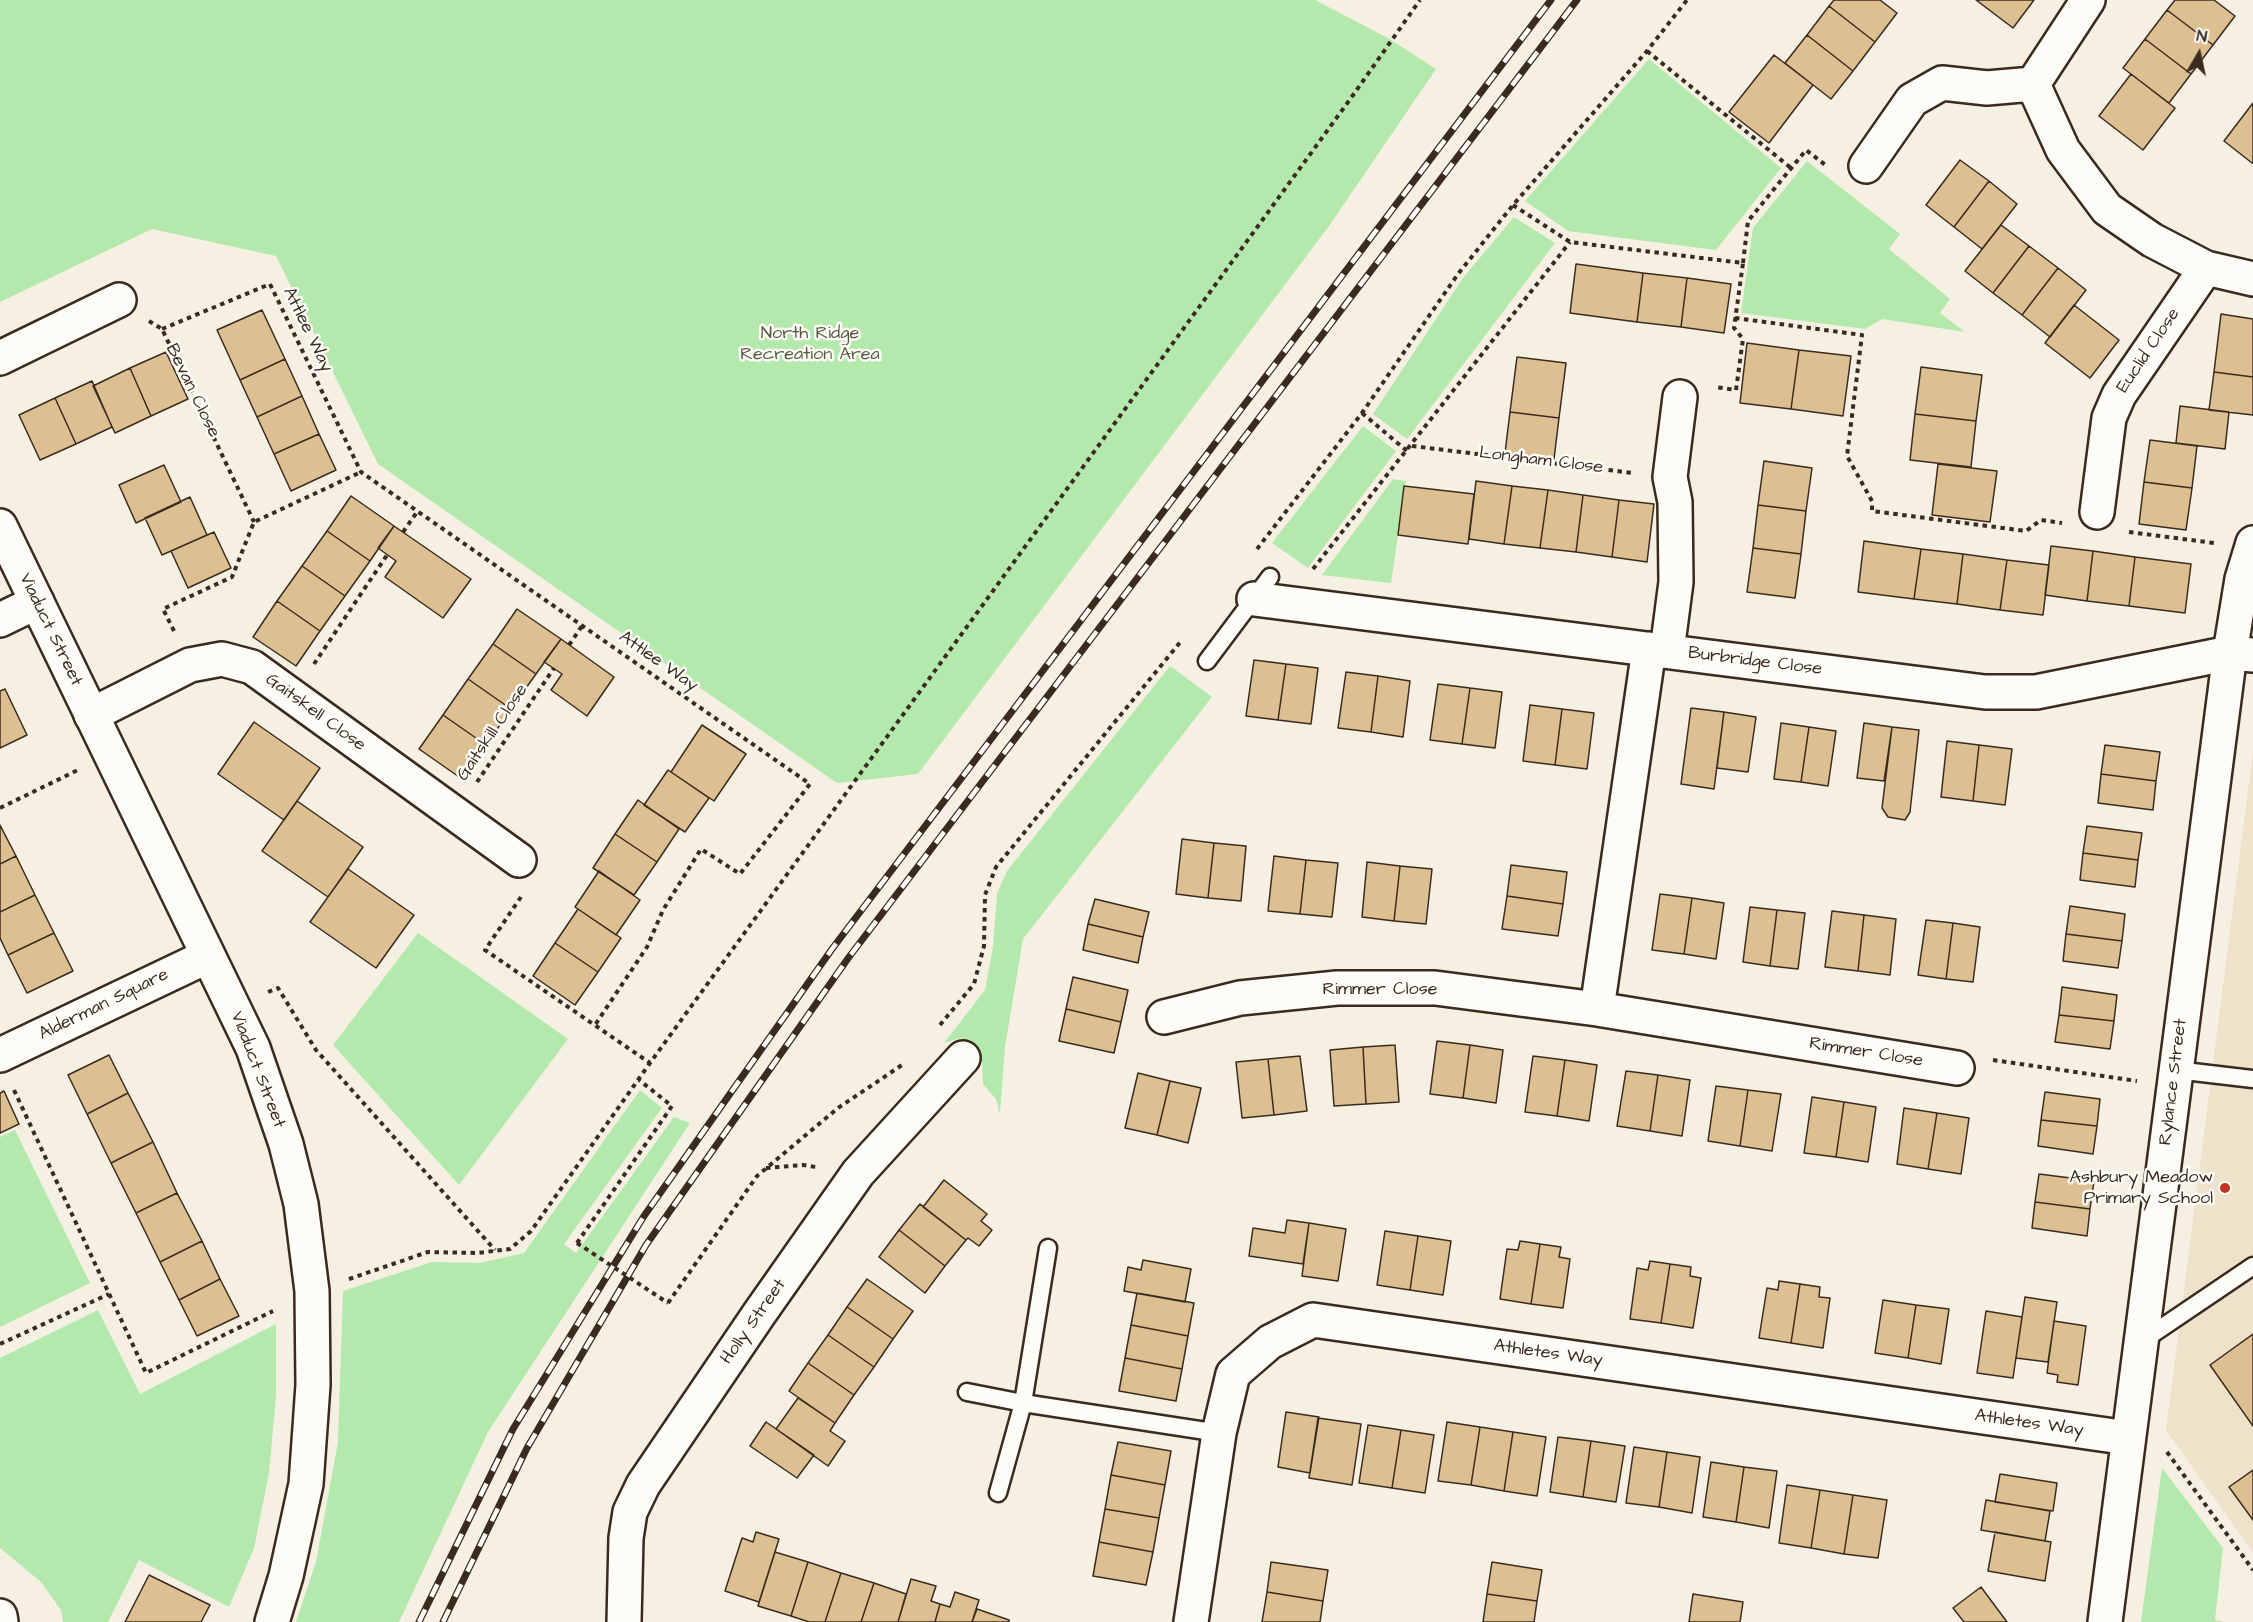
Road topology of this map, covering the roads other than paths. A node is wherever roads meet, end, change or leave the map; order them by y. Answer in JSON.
{"nodes":[{"id":1,"x":2088,"y":0,"type":"edge"},
{"id":2,"x":2033,"y":84,"type":"junction"},
{"id":3,"x":1866,"y":166,"type":"road end"},
{"id":4,"x":2206,"y":268,"type":"junction"},
{"id":5,"x":2253,"y":279,"type":"edge"},
{"id":6,"x":119,"y":300,"type":"road end"},
{"id":7,"x":0,"y":358,"type":"edge"},
{"id":8,"x":1680,"y":397,"type":"road end"},
{"id":9,"x":2097,"y":512,"type":"dead end"},
{"id":10,"x":0,"y":526,"type":"edge"},
{"id":11,"x":2253,"y":543,"type":"edge"},
{"id":12,"x":1262,"y":588,"type":"joint"},
{"id":13,"x":37,"y":603,"type":"junction"},
{"id":14,"x":0,"y":620,"type":"edge"},
{"id":15,"x":1658,"y":650,"type":"junction"},
{"id":16,"x":2241,"y":654,"type":"edge"},
{"id":17,"x":1207,"y":661,"type":"dead end"},
{"id":18,"x":92,"y":715,"type":"junction"},
{"id":19,"x":519,"y":860,"type":"road end"},
{"id":20,"x":208,"y":956,"type":"junction"},
{"id":21,"x":1597,"y":1009,"type":"junction"},
{"id":22,"x":1164,"y":1017,"type":"dead end"},
{"id":23,"x":963,"y":1058,"type":"dead end"},
{"id":24,"x":5,"y":1068,"type":"edge"},
{"id":25,"x":1957,"y":1068,"type":"road end"},
{"id":26,"x":2175,"y":1078,"type":"junction"},
{"id":27,"x":2253,"y":1079,"type":"edge"},
{"id":28,"x":1048,"y":1248,"type":"dead end"},
{"id":29,"x":2253,"y":1266,"type":"edge"},
{"id":30,"x":2141,"y":1341,"type":"junction"},
{"id":31,"x":967,"y":1392,"type":"dead end"},
{"id":32,"x":1023,"y":1403,"type":"junction"},
{"id":33,"x":1219,"y":1434,"type":"junction"},
{"id":34,"x":2128,"y":1438,"type":"junction"},
{"id":35,"x":998,"y":1493,"type":"dead end"},
{"id":36,"x":0,"y":1616,"type":"edge"},
{"id":37,"x":1,"y":1622,"type":"edge"},
{"id":38,"x":272,"y":1622,"type":"edge"},
{"id":39,"x":624,"y":1622,"type":"edge"},
{"id":40,"x":1191,"y":1622,"type":"edge"},
{"id":41,"x":2104,"y":1622,"type":"edge"}],
"edges":[{"from":1,"to":2,"type":"street"},
{"from":2,"to":3,"type":"street"},
{"from":2,"to":4,"type":"street"},
{"from":4,"to":5,"type":"street"},
{"from":4,"to":9,"type":"street","name":"Euclid Close"},
{"from":6,"to":7,"type":"street"},
{"from":8,"to":15,"type":"street"},
{"from":10,"to":13,"type":"street","name":"Viaduct Street"},
{"from":11,"to":16,"type":"street","name":"Rylance Street"},
{"from":12,"to":15,"type":"street","name":"Burbridge Close"},
{"from":12,"to":17,"type":"lane"},
{"from":13,"to":14,"type":"street"},
{"from":13,"to":18,"type":"street","name":"Viaduct Street"},
{"from":15,"to":16,"type":"street","name":"Burbridge Close"},
{"from":15,"to":21,"type":"street"},
{"from":16,"to":26,"type":"street","name":"Rylance Street"},
{"from":18,"to":19,"type":"street","name":"Gaitskell Close"},
{"from":18,"to":20,"type":"street","name":"Viaduct Street"},
{"from":20,"to":24,"type":"street","name":"Alderman Square"},
{"from":20,"to":38,"type":"street","name":"Viaduct Street"},
{"from":21,"to":22,"type":"street","name":"Rimmer Close"},
{"from":21,"to":25,"type":"street","name":"Rimmer Close"},
{"from":23,"to":39,"type":"street","name":"Holly Street"},
{"from":26,"to":27,"type":"lane"},
{"from":26,"to":30,"type":"street","name":"Rylance Street"},
{"from":28,"to":32,"type":"lane"},
{"from":29,"to":30,"type":"lane"},
{"from":30,"to":34,"type":"street","name":"Rylance Street"},
{"from":31,"to":32,"type":"lane"},
{"from":32,"to":33,"type":"lane"},
{"from":32,"to":35,"type":"lane"},
{"from":33,"to":34,"type":"street","name":"Athletes Way"},
{"from":33,"to":40,"type":"street","name":"Athletes Way"},
{"from":34,"to":41,"type":"street","name":"Rylance Street"},
{"from":36,"to":37,"type":"street"}]}
